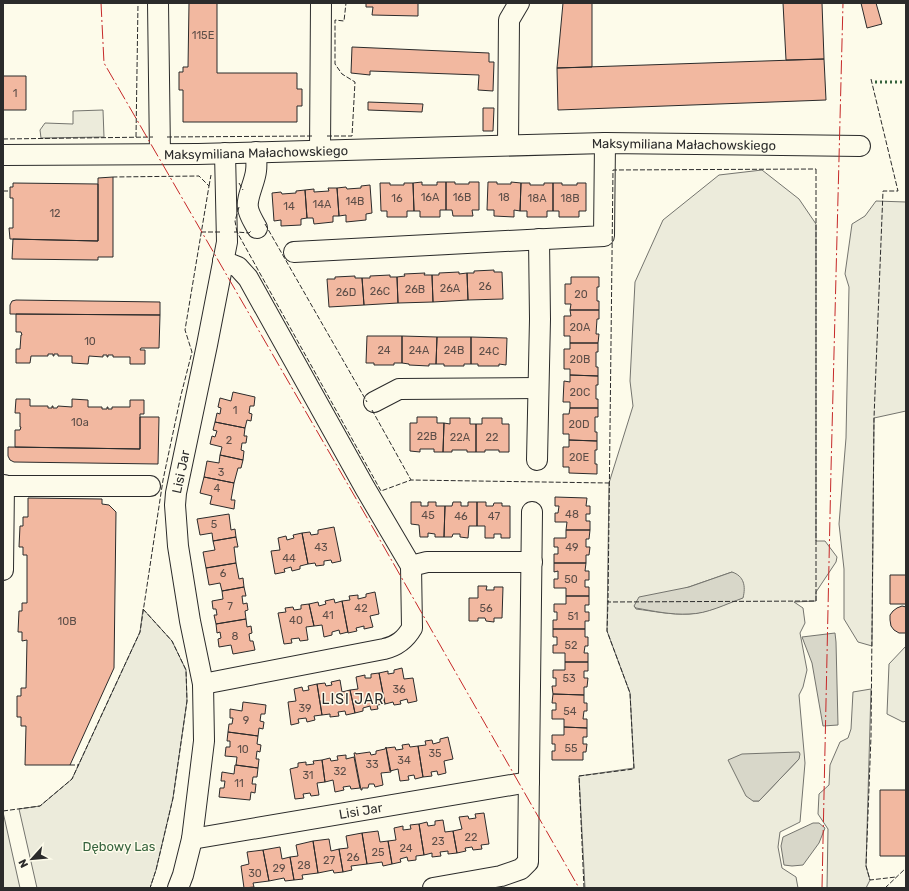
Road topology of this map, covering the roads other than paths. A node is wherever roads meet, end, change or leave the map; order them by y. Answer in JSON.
{"nodes":[{"id":1,"x":158,"y":3,"type":"edge"},
{"id":2,"x":321,"y":3,"type":"edge"},
{"id":3,"x":519,"y":3,"type":"edge"},
{"id":4,"x":605,"y":143,"type":"junction"},
{"id":5,"x":508,"y":145,"type":"junction"},
{"id":6,"x":860,"y":146,"type":"dead end"},
{"id":7,"x":320,"y":150,"type":"junction"},
{"id":8,"x":256,"y":152,"type":"junction"},
{"id":9,"x":225,"y":153,"type":"junction"},
{"id":10,"x":160,"y":154,"type":"junction"},
{"id":11,"x":3,"y":155,"type":"edge"},
{"id":12,"x":257,"y":228,"type":"dead end"},
{"id":13,"x":539,"y":239,"type":"junction"},
{"id":14,"x":294,"y":252,"type":"dead end"},
{"id":15,"x":223,"y":261,"type":"junction"},
{"id":16,"x":538,"y":388,"type":"junction"},
{"id":17,"x":374,"y":402,"type":"dead end"},
{"id":18,"x":538,"y":460,"type":"dead end"},
{"id":19,"x":4,"y":486,"type":"edge"},
{"id":20,"x":150,"y":486,"type":"dead end"},
{"id":21,"x":532,"y":512,"type":"dead end"},
{"id":22,"x":532,"y":562,"type":"junction"},
{"id":23,"x":410,"y":566,"type":"junction"},
{"id":24,"x":3,"y":570,"type":"edge"},
{"id":25,"x":203,"y":684,"type":"junction"},
{"id":26,"x":529,"y":782,"type":"junction"},
{"id":27,"x":192,"y":839,"type":"junction"},
{"id":28,"x":178,"y":888,"type":"edge"},
{"id":29,"x":433,"y":888,"type":"edge"}],
"edges":[{"from":1,"to":10,"type":"street"},
{"from":2,"to":7,"type":"street"},
{"from":3,"to":5,"type":"street"},
{"from":4,"to":5,"type":"street","name":"Maksymiliana Małachowskiego"},
{"from":4,"to":6,"type":"street","name":"Maksymiliana Małachowskiego"},
{"from":4,"to":13,"type":"street"},
{"from":5,"to":7,"type":"street","name":"Maksymiliana Małachowskiego"},
{"from":7,"to":8,"type":"street","name":"Maksymiliana Małachowskiego"},
{"from":8,"to":9,"type":"street","name":"Maksymiliana Małachowskiego"},
{"from":8,"to":12,"type":"street"},
{"from":9,"to":10,"type":"street","name":"Maksymiliana Małachowskiego"},
{"from":9,"to":15,"type":"street","name":"Lisi Jar"},
{"from":10,"to":11,"type":"street","name":"Maksymiliana Małachowskiego"},
{"from":13,"to":14,"type":"street"},
{"from":13,"to":16,"type":"street"},
{"from":15,"to":23,"type":"street"},
{"from":15,"to":25,"type":"street","name":"Lisi Jar"},
{"from":16,"to":17,"type":"street"},
{"from":16,"to":18,"type":"street"},
{"from":19,"to":20,"type":"street"},
{"from":19,"to":24,"type":"street"},
{"from":21,"to":22,"type":"street"},
{"from":22,"to":23,"type":"street"},
{"from":22,"to":26,"type":"street"},
{"from":23,"to":25,"type":"street"},
{"from":25,"to":27,"type":"street","name":"Lisi Jar"},
{"from":26,"to":27,"type":"street","name":"Lisi Jar"},
{"from":26,"to":29,"type":"street"},
{"from":27,"to":28,"type":"street","name":"Lisi Jar"}]}
